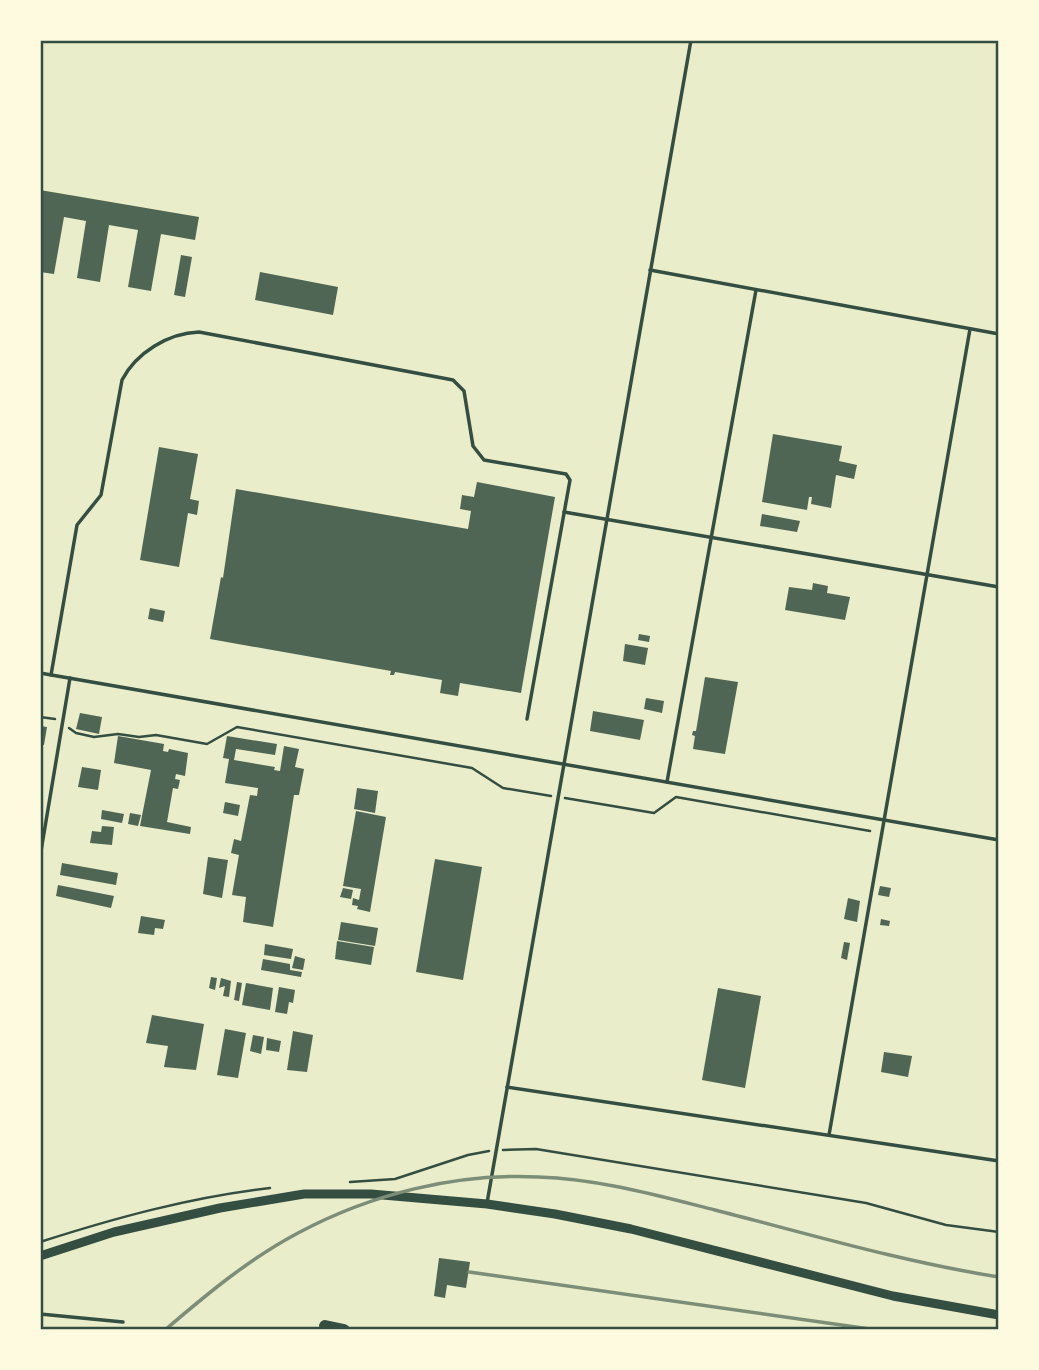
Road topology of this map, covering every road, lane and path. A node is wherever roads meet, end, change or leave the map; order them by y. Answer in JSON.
{"nodes":[{"id":1,"x":691,"y":40,"type":"edge"},
{"id":2,"x":650,"y":270,"type":"junction"},
{"id":3,"x":756,"y":290,"type":"junction"},
{"id":4,"x":970,"y":329,"type":"junction"},
{"id":5,"x":999,"y":334,"type":"edge"},
{"id":6,"x":564,"y":512,"type":"junction"},
{"id":7,"x":607,"y":519,"type":"junction"},
{"id":8,"x":711,"y":537,"type":"junction"},
{"id":9,"x":928,"y":574,"type":"junction"},
{"id":10,"x":999,"y":587,"type":"edge"},
{"id":11,"x":40,"y":673,"type":"edge"},
{"id":12,"x":51,"y":675,"type":"junction"},
{"id":13,"x":70,"y":678,"type":"junction"},
{"id":14,"x":40,"y":717,"type":"edge"},
{"id":15,"x":527,"y":719,"type":"dead end"},
{"id":16,"x":63,"y":723,"type":"junction"},
{"id":17,"x":564,"y":764,"type":"junction"},
{"id":18,"x":667,"y":782,"type":"junction"},
{"id":19,"x":558,"y":797,"type":"junction"},
{"id":20,"x":885,"y":821,"type":"junction"},
{"id":21,"x":870,"y":831,"type":"dead end"},
{"id":22,"x":999,"y":841,"type":"edge"},
{"id":23,"x":40,"y":857,"type":"edge"},
{"id":24,"x":507,"y":1087,"type":"junction"},
{"id":25,"x":829,"y":1135,"type":"junction"},
{"id":26,"x":495,"y":1150,"type":"junction"},
{"id":27,"x":999,"y":1161,"type":"edge"},
{"id":28,"x":348,"y":1182,"type":"dead end"},
{"id":29,"x":270,"y":1188,"type":"dead end"},
{"id":30,"x":487,"y":1204,"type":"junction"},
{"id":31,"x":999,"y":1232,"type":"edge"},
{"id":32,"x":40,"y":1242,"type":"edge"},
{"id":33,"x":40,"y":1256,"type":"edge"},
{"id":34,"x":40,"y":1314,"type":"edge"},
{"id":35,"x":999,"y":1315,"type":"edge"},
{"id":36,"x":123,"y":1322,"type":"dead end"},
{"id":37,"x":325,"y":1326,"type":"dead end"},
{"id":38,"x":344,"y":1330,"type":"edge"}],
"edges":[{"from":1,"to":2,"type":"lane"},
{"from":2,"to":3,"type":"lane"},
{"from":2,"to":7,"type":"lane"},
{"from":3,"to":4,"type":"lane"},
{"from":3,"to":8,"type":"lane"},
{"from":4,"to":5,"type":"lane"},
{"from":4,"to":9,"type":"lane"},
{"from":6,"to":7,"type":"lane"},
{"from":6,"to":12,"type":"lane"},
{"from":6,"to":15,"type":"lane"},
{"from":7,"to":8,"type":"lane"},
{"from":7,"to":17,"type":"lane"},
{"from":8,"to":9,"type":"lane"},
{"from":8,"to":18,"type":"lane"},
{"from":9,"to":10,"type":"lane"},
{"from":9,"to":20,"type":"lane"},
{"from":11,"to":12,"type":"lane"},
{"from":12,"to":13,"type":"lane"},
{"from":13,"to":16,"type":"lane"},
{"from":13,"to":17,"type":"lane"},
{"from":14,"to":16,"type":"path"},
{"from":16,"to":19,"type":"path"},
{"from":16,"to":23,"type":"lane"},
{"from":17,"to":18,"type":"lane"},
{"from":17,"to":19,"type":"lane"},
{"from":18,"to":20,"type":"lane"},
{"from":19,"to":21,"type":"path"},
{"from":19,"to":24,"type":"lane"},
{"from":20,"to":22,"type":"lane"},
{"from":20,"to":25,"type":"lane"},
{"from":24,"to":25,"type":"lane"},
{"from":24,"to":26,"type":"lane"},
{"from":25,"to":27,"type":"lane"},
{"from":26,"to":28,"type":"path"},
{"from":26,"to":30,"type":"lane"},
{"from":26,"to":31,"type":"path"},
{"from":29,"to":32,"type":"path"},
{"from":30,"to":33,"type":"street"},
{"from":30,"to":35,"type":"street"},
{"from":34,"to":36,"type":"lane"},
{"from":37,"to":38,"type":"highway"}]}
